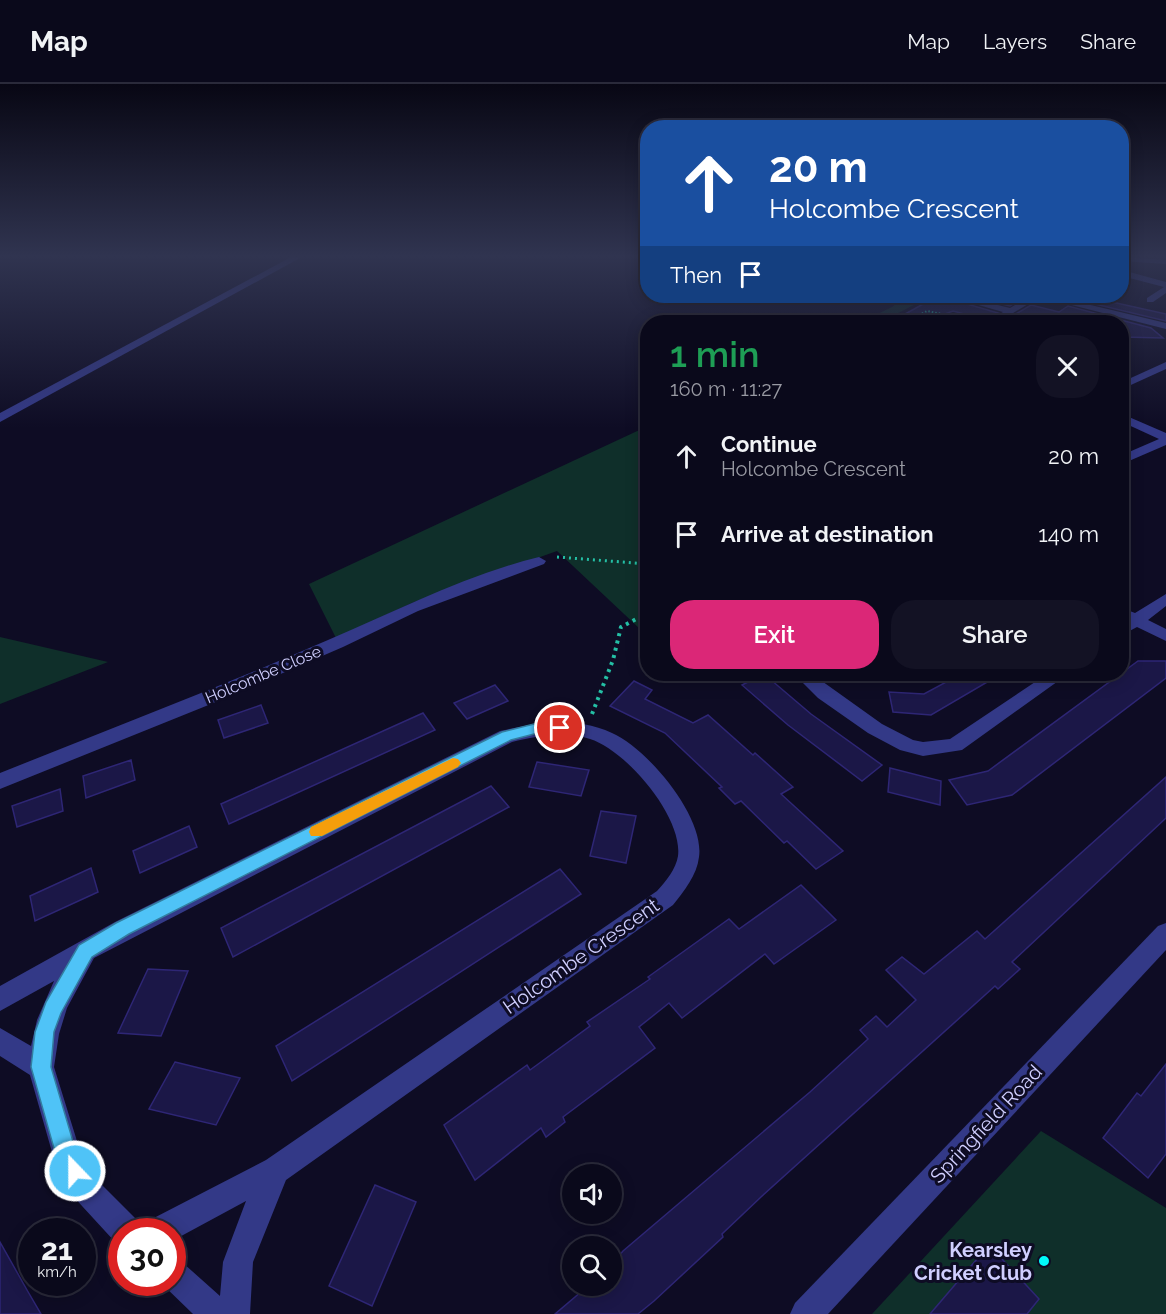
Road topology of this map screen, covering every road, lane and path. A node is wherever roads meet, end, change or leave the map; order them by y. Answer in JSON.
{"nodes":[{"id":1,"x":194,"y":313,"type":"edge"},
{"id":2,"x":1129,"y":317,"type":"edge"},
{"id":3,"x":1166,"y":326,"type":"edge"},
{"id":4,"x":1166,"y":365,"type":"edge"},
{"id":5,"x":1129,"y":383,"type":"edge"},
{"id":6,"x":0,"y":418,"type":"edge"},
{"id":7,"x":1129,"y":421,"type":"edge"},
{"id":8,"x":1166,"y":439,"type":"edge"},
{"id":9,"x":1129,"y":457,"type":"edge"},
{"id":10,"x":640,"y":563,"type":"edge"},
{"id":11,"x":533,"y":567,"type":"joint"},
{"id":12,"x":1166,"y":599,"type":"edge"},
{"id":13,"x":1129,"y":616,"type":"edge"},
{"id":14,"x":640,"y":617,"type":"edge"},
{"id":15,"x":1166,"y":636,"type":"edge"},
{"id":16,"x":811,"y":681,"type":"edge"},
{"id":17,"x":1049,"y":681,"type":"edge"},
{"id":18,"x":585,"y":731,"type":"junction"},
{"id":19,"x":0,"y":781,"type":"edge"},
{"id":20,"x":1166,"y":934,"type":"edge"},
{"id":21,"x":86,"y":951,"type":"junction"},
{"id":22,"x":0,"y":999,"type":"edge"},
{"id":23,"x":0,"y":1041,"type":"edge"},
{"id":24,"x":41,"y":1067,"type":"junction"},
{"id":25,"x":276,"y":1170,"type":"junction"},
{"id":26,"x":114,"y":1218,"type":"edge"},
{"id":27,"x":185,"y":1218,"type":"edge"},
{"id":28,"x":186,"y":1287,"type":"edge"},
{"id":29,"x":216,"y":1314,"type":"edge"},
{"id":30,"x":234,"y":1314,"type":"edge"},
{"id":31,"x":806,"y":1314,"type":"edge"}],
"edges":[{"from":1,"to":6,"type":"street"},
{"from":2,"to":3,"type":"street"},
{"from":4,"to":5,"type":"street"},
{"from":7,"to":8,"type":"street"},
{"from":8,"to":9,"type":"street"},
{"from":10,"to":11,"type":"path"},
{"from":11,"to":19,"type":"street","name":"Holcombe Close"},
{"from":12,"to":13,"type":"street"},
{"from":13,"to":15,"type":"street"},
{"from":14,"to":18,"type":"path"},
{"from":16,"to":17,"type":"street"},
{"from":18,"to":21,"type":"street","name":"Holcombe Crescent"},
{"from":18,"to":25,"type":"street","name":"Holcombe Crescent"},
{"from":20,"to":31,"type":"street","name":"Springfield Road"},
{"from":21,"to":22,"type":"street","name":"Holcombe Crescent"},
{"from":21,"to":24,"type":"street","name":"Holcombe Crescent"},
{"from":23,"to":24,"type":"street"},
{"from":24,"to":26,"type":"street"},
{"from":25,"to":27,"type":"street","name":"Holcombe Crescent"},
{"from":25,"to":30,"type":"street"},
{"from":28,"to":29,"type":"street"}]}
